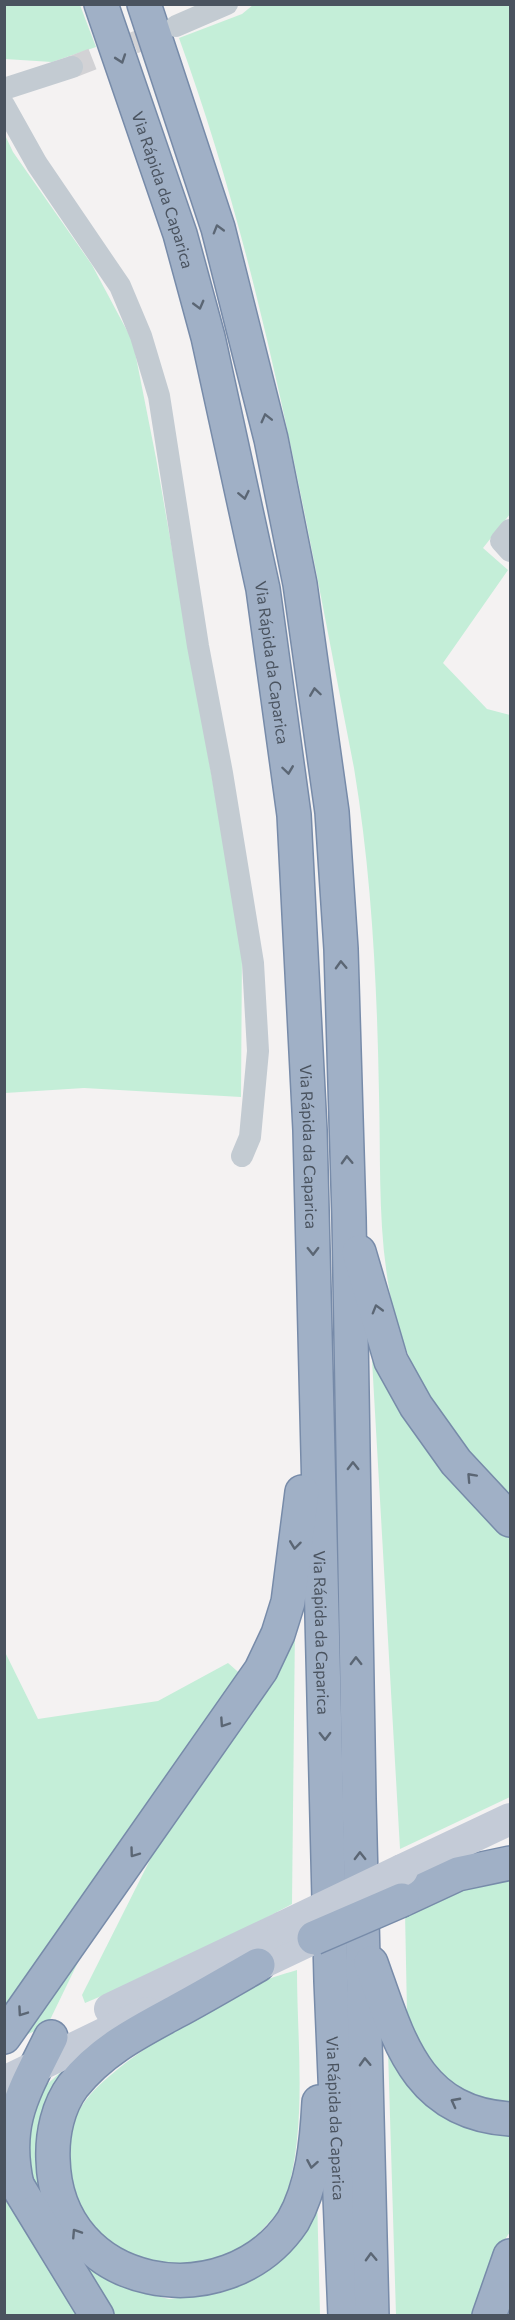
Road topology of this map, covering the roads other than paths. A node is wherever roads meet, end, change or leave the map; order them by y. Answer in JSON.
{"nodes":[{"id":1,"x":100,"y":4,"type":"edge"},
{"id":2,"x":144,"y":4,"type":"edge"},
{"id":3,"x":227,"y":4,"type":"edge"},
{"id":4,"x":176,"y":26,"type":"tunnel mouth"},
{"id":5,"x":72,"y":67,"type":"tunnel mouth"},
{"id":6,"x":4,"y":89,"type":"edge"},
{"id":7,"x":4,"y":105,"type":"edge"},
{"id":8,"x":510,"y":530,"type":"edge"},
{"id":9,"x":510,"y":550,"type":"edge"},
{"id":10,"x":242,"y":1156,"type":"dead end"},
{"id":11,"x":349,"y":1218,"type":"junction"},
{"id":12,"x":315,"y":1383,"type":"junction"},
{"id":13,"x":510,"y":1520,"type":"edge"},
{"id":14,"x":510,"y":1819,"type":"edge"},
{"id":15,"x":510,"y":1839,"type":"edge"},
{"id":16,"x":510,"y":1863,"type":"edge"},
{"id":17,"x":402,"y":1886,"type":"junction"},
{"id":18,"x":362,"y":1935,"type":"junction"},
{"id":19,"x":314,"y":1938,"type":"joint"},
{"id":20,"x":265,"y":1948,"type":"junction"},
{"id":21,"x":331,"y":1981,"type":"junction"},
{"id":22,"x":4,"y":2037,"type":"edge"},
{"id":23,"x":51,"y":2037,"type":"junction"},
{"id":24,"x":4,"y":2062,"type":"edge"},
{"id":25,"x":37,"y":2066,"type":"junction"},
{"id":26,"x":4,"y":2082,"type":"edge"},
{"id":27,"x":510,"y":2119,"type":"edge"},
{"id":28,"x":11,"y":2178,"type":"edge"},
{"id":29,"x":510,"y":2256,"type":"edge"},
{"id":30,"x":97,"y":2316,"type":"edge"},
{"id":31,"x":345,"y":2316,"type":"edge"},
{"id":32,"x":372,"y":2316,"type":"edge"},
{"id":33,"x":489,"y":2316,"type":"edge"}],
"edges":[{"from":1,"to":12,"type":"highway","name":"Via Rápida da Caparica","one_way":true},
{"from":11,"to":2,"type":"highway","name":"Via Rápida da Caparica","one_way":true},
{"from":3,"to":4,"type":"street"},
{"from":5,"to":6,"type":"street"},
{"from":7,"to":10,"type":"street"},
{"from":8,"to":9,"type":"street"},
{"from":13,"to":11,"type":"highway","one_way":true},
{"from":18,"to":11,"type":"highway","name":"Via Rápida da Caparica","one_way":true},
{"from":12,"to":21,"type":"highway","name":"Via Rápida da Caparica","one_way":true},
{"from":12,"to":22,"type":"highway","one_way":true},
{"from":14,"to":17,"type":"main road"},
{"from":15,"to":17,"type":"main road"},
{"from":16,"to":17,"type":"highway"},
{"from":17,"to":19,"type":"highway","bridge":true},
{"from":17,"to":20,"type":"main road","bridge":true},
{"from":27,"to":18,"type":"highway","one_way":true},
{"from":32,"to":18,"type":"highway","name":"Via Rápida da Caparica","one_way":true},
{"from":19,"to":20,"type":"main road"},
{"from":21,"to":20,"type":"highway","one_way":true},
{"from":20,"to":23,"type":"main road"},
{"from":20,"to":25,"type":"main road"},
{"from":21,"to":31,"type":"highway","name":"Via Rápida da Caparica"},
{"from":23,"to":24,"type":"main road"},
{"from":23,"to":25,"type":"highway"},
{"from":25,"to":26,"type":"main road"},
{"from":25,"to":28,"type":"highway"},
{"from":28,"to":30,"type":"highway"},
{"from":29,"to":33,"type":"highway"}]}
